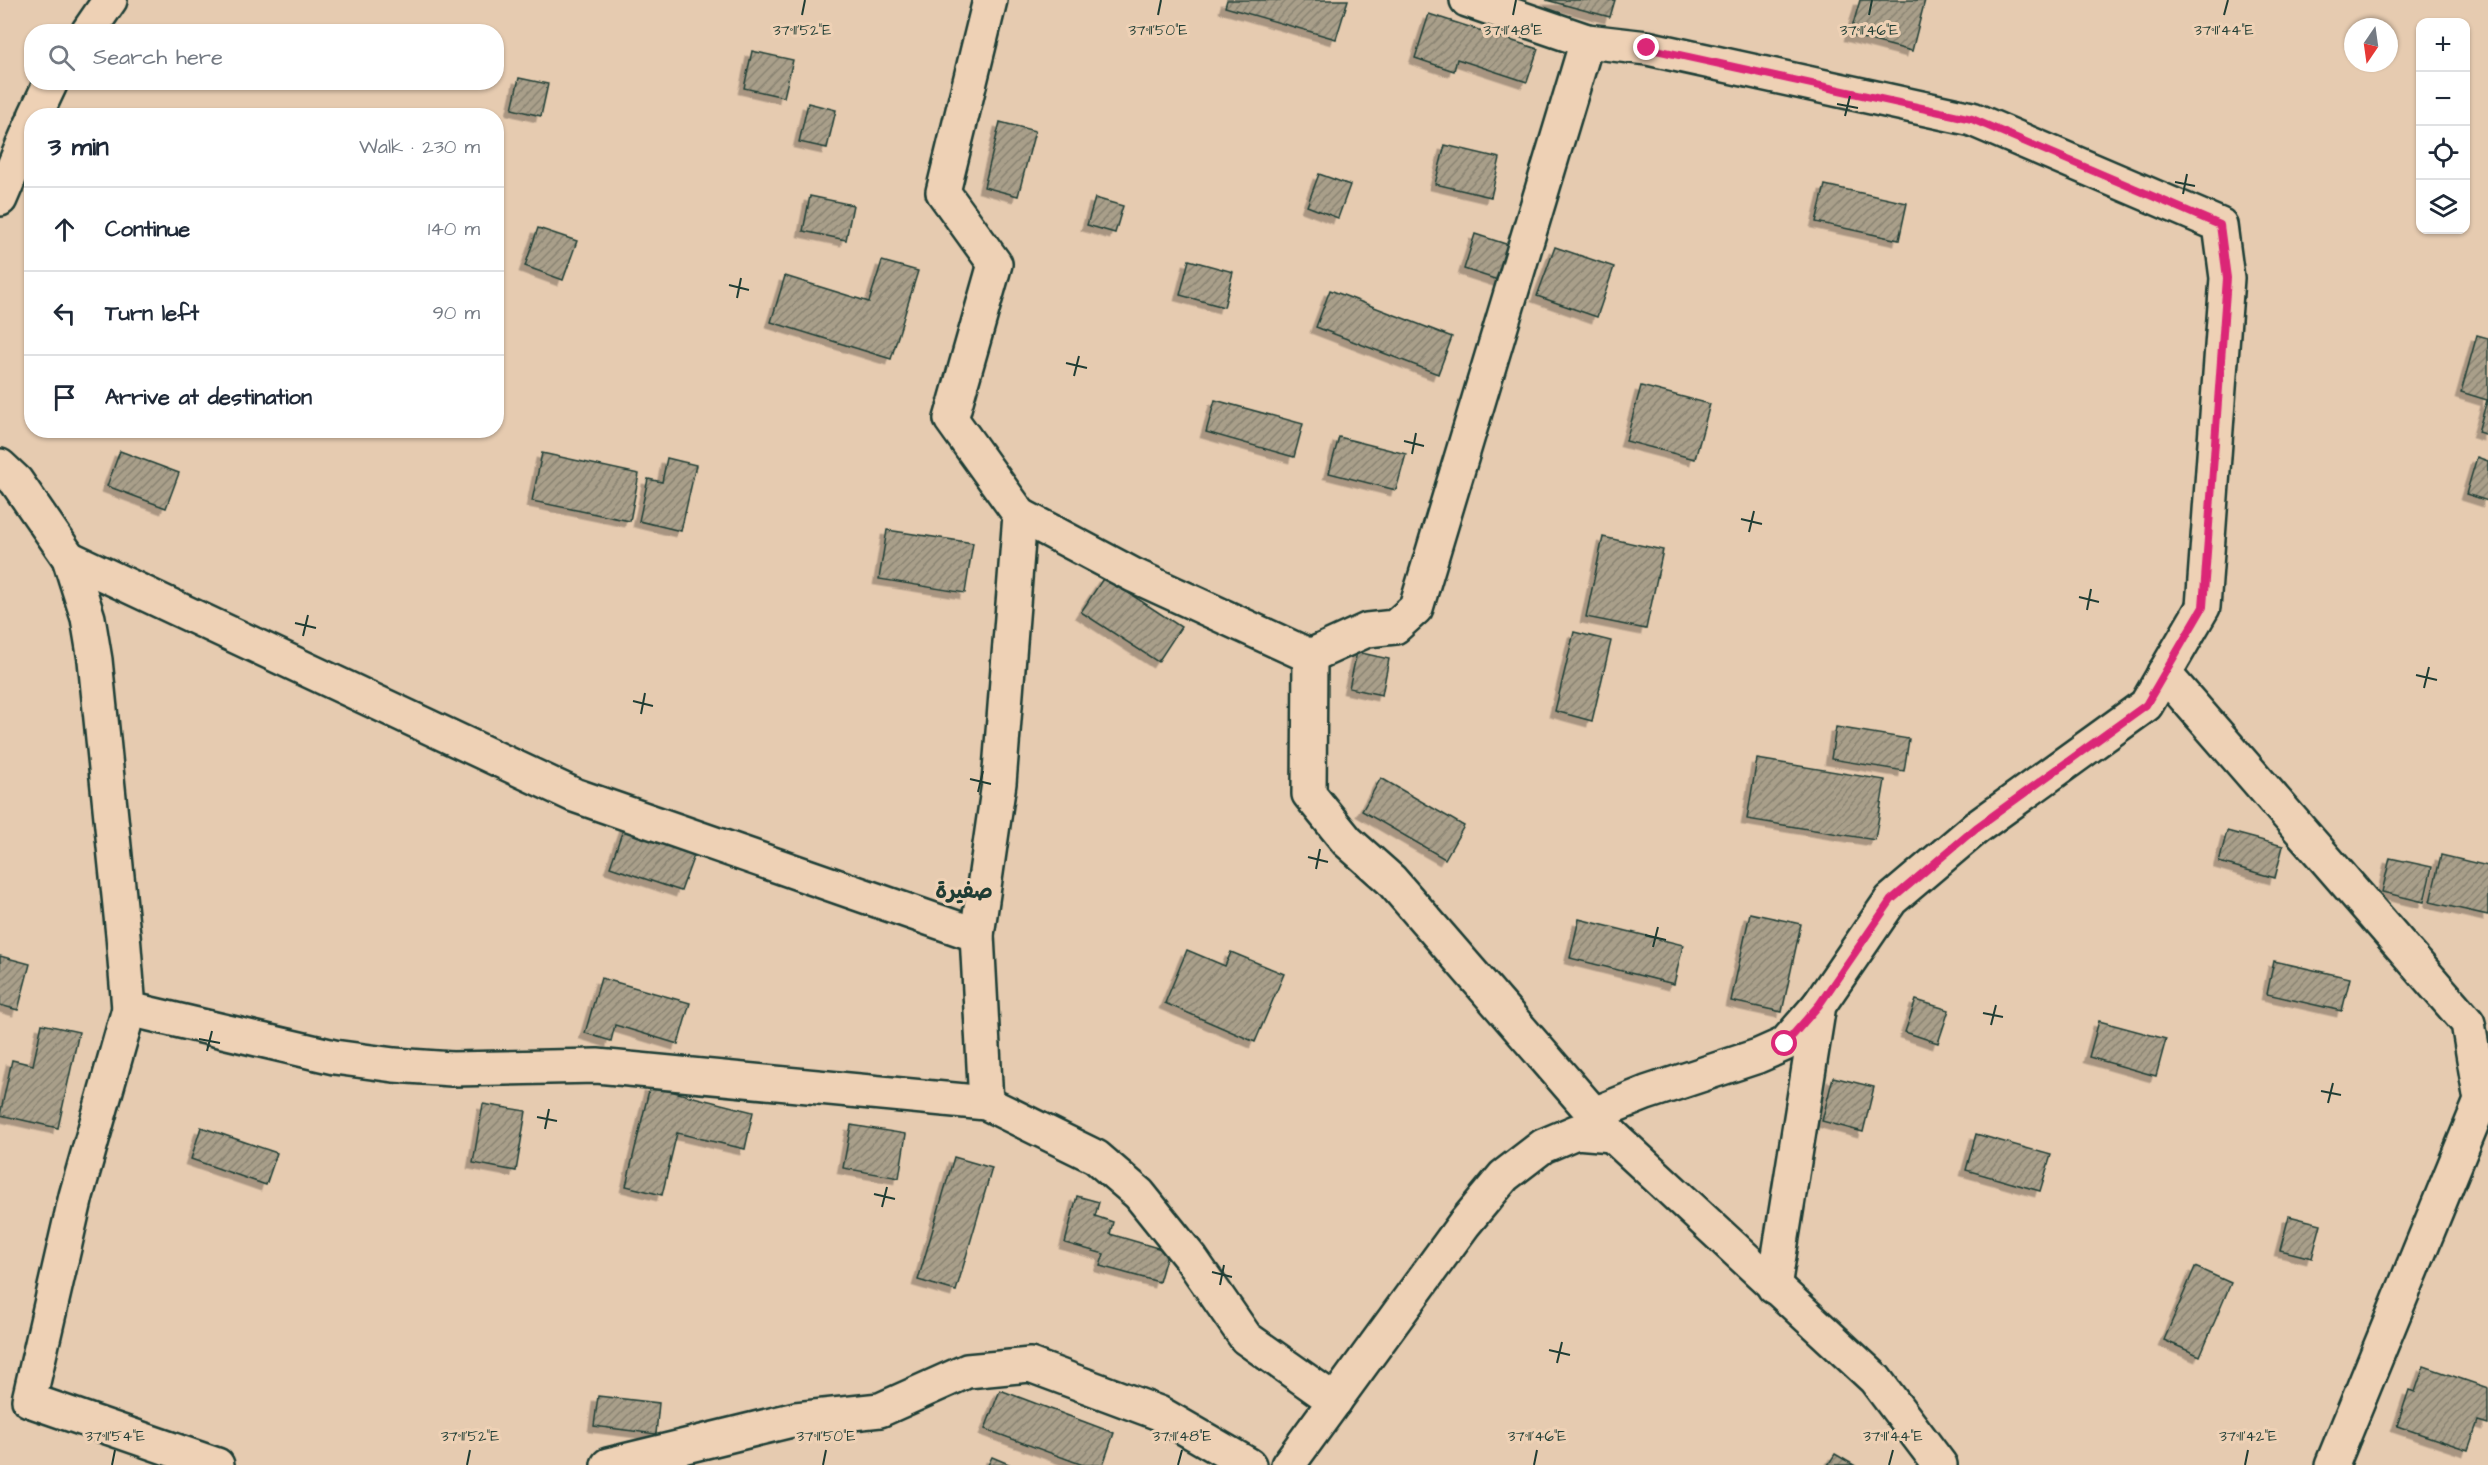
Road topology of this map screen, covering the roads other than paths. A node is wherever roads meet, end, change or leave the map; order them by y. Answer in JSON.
{"nodes":[{"id":1,"x":110,"y":0,"type":"edge"},
{"id":2,"x":990,"y":0,"type":"edge"},
{"id":3,"x":1467,"y":0,"type":"edge"},
{"id":4,"x":94,"y":24,"type":"edge"},
{"id":5,"x":1587,"y":41,"type":"junction"},
{"id":6,"x":47,"y":90,"type":"edge"},
{"id":7,"x":39,"y":108,"type":"edge"},
{"id":8,"x":24,"y":143,"type":"edge"},
{"id":9,"x":0,"y":200,"type":"edge"},
{"id":10,"x":0,"y":466,"type":"edge"},
{"id":11,"x":1020,"y":515,"type":"junction"},
{"id":12,"x":69,"y":558,"type":"junction"},
{"id":13,"x":1310,"y":656,"type":"junction"},
{"id":14,"x":2164,"y":673,"type":"junction"},
{"id":15,"x":977,"y":935,"type":"junction"},
{"id":16,"x":1819,"y":1005,"type":"junction"},
{"id":17,"x":129,"y":1009,"type":"junction"},
{"id":18,"x":2484,"y":1102,"type":"edge"},
{"id":19,"x":986,"y":1103,"type":"junction"},
{"id":20,"x":1603,"y":1125,"type":"junction"},
{"id":21,"x":1774,"y":1287,"type":"junction"},
{"id":22,"x":1335,"y":1401,"type":"junction"},
{"id":23,"x":217,"y":1465,"type":"edge"},
{"id":24,"x":608,"y":1465,"type":"edge"},
{"id":25,"x":1249,"y":1465,"type":"edge"},
{"id":26,"x":1288,"y":1465,"type":"edge"},
{"id":27,"x":1940,"y":1465,"type":"edge"},
{"id":28,"x":2331,"y":1465,"type":"edge"}],
"edges":[{"from":1,"to":4,"type":"street"},
{"from":2,"to":11,"type":"street"},
{"from":3,"to":5,"type":"street"},
{"from":5,"to":13,"type":"street"},
{"from":5,"to":14,"type":"street"},
{"from":6,"to":7,"type":"street"},
{"from":8,"to":9,"type":"street"},
{"from":10,"to":12,"type":"street"},
{"from":11,"to":13,"type":"street"},
{"from":11,"to":15,"type":"street"},
{"from":12,"to":15,"type":"street"},
{"from":12,"to":17,"type":"street"},
{"from":13,"to":20,"type":"street"},
{"from":14,"to":16,"type":"street"},
{"from":14,"to":18,"type":"street"},
{"from":15,"to":19,"type":"street"},
{"from":16,"to":20,"type":"street"},
{"from":16,"to":21,"type":"street"},
{"from":17,"to":19,"type":"street"},
{"from":17,"to":23,"type":"street"},
{"from":18,"to":28,"type":"street"},
{"from":19,"to":22,"type":"street"},
{"from":20,"to":21,"type":"street"},
{"from":20,"to":22,"type":"street"},
{"from":21,"to":27,"type":"street"},
{"from":22,"to":26,"type":"street"},
{"from":24,"to":25,"type":"street"}]}
